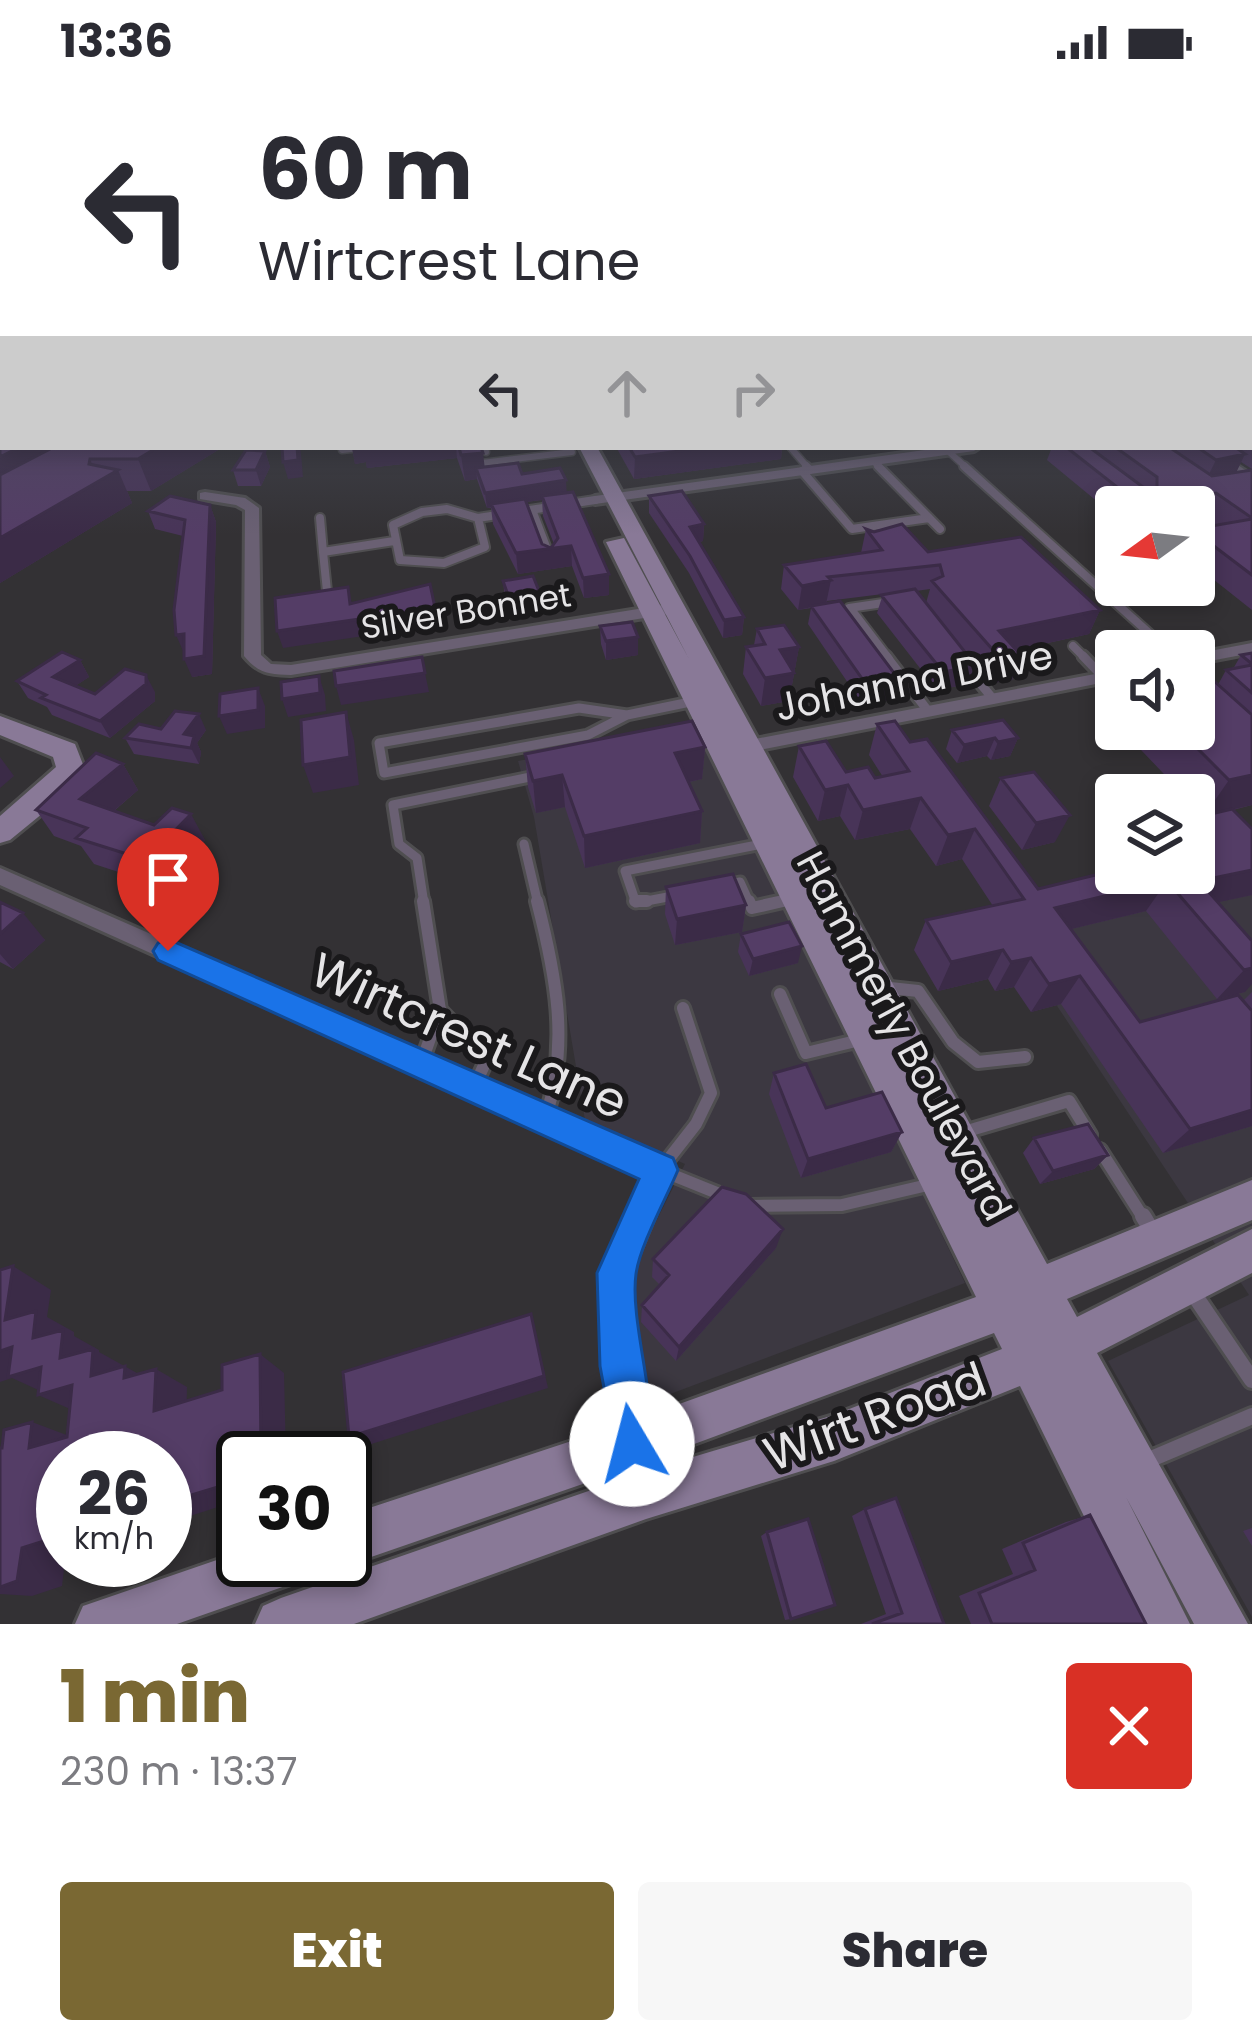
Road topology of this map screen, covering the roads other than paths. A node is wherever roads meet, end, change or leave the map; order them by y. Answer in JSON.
{"nodes":[{"id":1,"x":564,"y":450,"type":"edge"},
{"id":2,"x":578,"y":450,"type":"edge"},
{"id":3,"x":792,"y":450,"type":"edge"},
{"id":4,"x":954,"y":450,"type":"edge"},
{"id":5,"x":1208,"y":450,"type":"edge"},
{"id":6,"x":948,"y":451,"type":"junction"},
{"id":7,"x":873,"y":461,"type":"junction"},
{"id":8,"x":473,"y":464,"type":"edge"},
{"id":9,"x":806,"y":470,"type":"junction"},
{"id":10,"x":1252,"y":481,"type":"edge"},
{"id":11,"x":1236,"y":485,"type":"edge"},
{"id":12,"x":205,"y":496,"type":"dead end"},
{"id":13,"x":605,"y":498,"type":"junction"},
{"id":14,"x":532,"y":510,"type":"junction"},
{"id":15,"x":320,"y":518,"type":"dead end"},
{"id":16,"x":478,"y":518,"type":"junction"},
{"id":17,"x":929,"y":518,"type":"junction"},
{"id":18,"x":852,"y":529,"type":"junction"},
{"id":19,"x":940,"y":529,"type":"dead end"},
{"id":20,"x":860,"y":538,"type":"dead end"},
{"id":21,"x":394,"y":542,"type":"junction"},
{"id":22,"x":323,"y":552,"type":"junction"},
{"id":23,"x":551,"y":560,"type":"edge"},
{"id":24,"x":327,"y":591,"type":"edge"},
{"id":25,"x":909,"y":599,"type":"edge"},
{"id":26,"x":850,"y":608,"type":"junction"},
{"id":27,"x":664,"y":610,"type":"junction"},
{"id":28,"x":827,"y":612,"type":"edge"},
{"id":29,"x":1146,"y":630,"type":"edge"},
{"id":30,"x":1073,"y":646,"type":"dead end"},
{"id":31,"x":1252,"y":648,"type":"edge"},
{"id":32,"x":1215,"y":655,"type":"edge"},
{"id":33,"x":957,"y":656,"type":"edge"},
{"id":34,"x":1095,"y":664,"type":"edge"},
{"id":35,"x":1095,"y":679,"type":"edge"},
{"id":36,"x":993,"y":699,"type":"junction"},
{"id":37,"x":698,"y":700,"type":"junction"},
{"id":38,"x":928,"y":711,"type":"junction"},
{"id":39,"x":627,"y":715,"type":"junction"},
{"id":40,"x":0,"y":725,"type":"edge"},
{"id":41,"x":722,"y":745,"type":"junction"},
{"id":42,"x":555,"y":772,"type":"edge"},
{"id":43,"x":0,"y":832,"type":"edge"},
{"id":44,"x":770,"y":842,"type":"junction"},
{"id":45,"x":524,"y":844,"type":"dead end"},
{"id":46,"x":0,"y":876,"type":"edge"},
{"id":47,"x":719,"y":886,"type":"edge"},
{"id":48,"x":698,"y":890,"type":"edge"},
{"id":49,"x":798,"y":897,"type":"junction"},
{"id":50,"x":839,"y":946,"type":"junction"},
{"id":51,"x":878,"y":987,"type":"junction"},
{"id":52,"x":780,"y":994,"type":"dead end"},
{"id":53,"x":683,"y":1009,"type":"dead end"},
{"id":54,"x":440,"y":1010,"type":"junction"},
{"id":55,"x":869,"y":1037,"type":"junction"},
{"id":56,"x":1025,"y":1058,"type":"dead end"},
{"id":57,"x":421,"y":1064,"type":"junction"},
{"id":58,"x":474,"y":1087,"type":"junction"},
{"id":59,"x":545,"y":1119,"type":"junction"},
{"id":60,"x":956,"y":1135,"type":"junction"},
{"id":61,"x":660,"y":1170,"type":"junction"},
{"id":62,"x":941,"y":1181,"type":"junction"},
{"id":63,"x":1252,"y":1200,"type":"edge"},
{"id":64,"x":1156,"y":1239,"type":"junction"},
{"id":65,"x":1252,"y":1250,"type":"edge"},
{"id":66,"x":1190,"y":1287,"type":"junction"},
{"id":67,"x":1022,"y":1299,"type":"junction"},
{"id":68,"x":1051,"y":1351,"type":"junction"},
{"id":69,"x":1250,"y":1373,"type":"edge"},
{"id":70,"x":1252,"y":1416,"type":"edge"},
{"id":71,"x":632,"y":1444,"type":"junction"},
{"id":72,"x":1136,"y":1466,"type":"junction"},
{"id":73,"x":646,"y":1495,"type":"junction"},
{"id":74,"x":372,"y":1532,"type":"edge"},
{"id":75,"x":216,"y":1585,"type":"edge"},
{"id":76,"x":101,"y":1624,"type":"edge"},
{"id":77,"x":280,"y":1624,"type":"edge"},
{"id":78,"x":1164,"y":1624,"type":"edge"},
{"id":79,"x":1222,"y":1624,"type":"edge"}],
"edges":[{"from":1,"to":8,"type":"lane"},
{"from":2,"to":13,"type":"main road","name":"Hammerly Boulevard"},
{"from":3,"to":9,"type":"lane"},
{"from":4,"to":6,"type":"street"},
{"from":5,"to":10,"type":"lane"},
{"from":6,"to":7,"type":"street"},
{"from":6,"to":29,"type":"lane"},
{"from":7,"to":9,"type":"street"},
{"from":7,"to":17,"type":"lane"},
{"from":9,"to":13,"type":"street"},
{"from":9,"to":18,"type":"lane"},
{"from":10,"to":11,"type":"lane"},
{"from":12,"to":27,"type":"street","name":"Silver Bonnet"},
{"from":13,"to":14,"type":"lane"},
{"from":13,"to":27,"type":"main road","name":"Hammerly Boulevard"},
{"from":14,"to":16,"type":"lane"},
{"from":14,"to":23,"type":"lane"},
{"from":15,"to":22,"type":"lane"},
{"from":16,"to":21,"type":"lane"},
{"from":16,"to":21,"type":"lane"},
{"from":17,"to":18,"type":"lane"},
{"from":17,"to":19,"type":"lane"},
{"from":18,"to":20,"type":"lane"},
{"from":21,"to":22,"type":"lane"},
{"from":22,"to":24,"type":"lane"},
{"from":25,"to":26,"type":"lane"},
{"from":26,"to":28,"type":"lane"},
{"from":26,"to":38,"type":"lane"},
{"from":27,"to":37,"type":"main road","name":"Hammerly Boulevard"},
{"from":27,"to":41,"type":"main road","name":"Hammerly Boulevard"},
{"from":30,"to":34,"type":"lane"},
{"from":31,"to":32,"type":"street"},
{"from":33,"to":36,"type":"lane"},
{"from":35,"to":36,"type":"street","name":"Johanna Drive"},
{"from":36,"to":38,"type":"street","name":"Johanna Drive"},
{"from":37,"to":39,"type":"lane"},
{"from":37,"to":41,"type":"main road","name":"Hammerly Boulevard"},
{"from":38,"to":41,"type":"street","name":"Johanna Drive"},
{"from":39,"to":39,"type":"lane"},
{"from":40,"to":43,"type":"main road"},
{"from":41,"to":44,"type":"main road","name":"Hammerly Boulevard"},
{"from":41,"to":50,"type":"main road","name":"Hammerly Boulevard"},
{"from":42,"to":54,"type":"lane"},
{"from":44,"to":48,"type":"lane"},
{"from":44,"to":49,"type":"main road","name":"Hammerly Boulevard"},
{"from":45,"to":59,"type":"lane"},
{"from":46,"to":57,"type":"street","name":"Wirtcrest Lane"},
{"from":47,"to":49,"type":"lane"},
{"from":49,"to":50,"type":"main road","name":"Hammerly Boulevard"},
{"from":50,"to":51,"type":"main road","name":"Hammerly Boulevard"},
{"from":50,"to":55,"type":"main road","name":"Hammerly Boulevard"},
{"from":51,"to":56,"type":"lane"},
{"from":51,"to":60,"type":"main road","name":"Hammerly Boulevard"},
{"from":52,"to":55,"type":"lane"},
{"from":53,"to":61,"type":"lane"},
{"from":54,"to":57,"type":"lane"},
{"from":54,"to":58,"type":"lane"},
{"from":55,"to":62,"type":"main road","name":"Hammerly Boulevard"},
{"from":57,"to":58,"type":"street","name":"Wirtcrest Lane"},
{"from":58,"to":59,"type":"street","name":"Wirtcrest Lane"},
{"from":59,"to":61,"type":"street","name":"Wirtcrest Lane"},
{"from":60,"to":64,"type":"lane"},
{"from":60,"to":67,"type":"main road","name":"Hammerly Boulevard"},
{"from":61,"to":62,"type":"lane"},
{"from":61,"to":71,"type":"street"},
{"from":62,"to":67,"type":"main road","name":"Hammerly Boulevard"},
{"from":63,"to":64,"type":"main road","name":"Wirt Road"},
{"from":64,"to":67,"type":"main road","name":"Wirt Road"},
{"from":65,"to":66,"type":"main road","name":"Wirt Road"},
{"from":66,"to":68,"type":"main road","name":"Wirt Road"},
{"from":66,"to":69,"type":"lane"},
{"from":67,"to":68,"type":"main road","name":"Hammerly Boulevard"},
{"from":67,"to":71,"type":"main road","name":"Wirt Road"},
{"from":68,"to":72,"type":"main road","name":"Hammerly Boulevard"},
{"from":68,"to":73,"type":"main road","name":"Wirt Road"},
{"from":68,"to":78,"type":"main road","name":"Hammerly Boulevard"},
{"from":70,"to":72,"type":"lane"},
{"from":71,"to":73,"type":"street"},
{"from":71,"to":74,"type":"main road","name":"Wirt Road"},
{"from":72,"to":79,"type":"main road","name":"Hammerly Boulevard"},
{"from":73,"to":77,"type":"main road","name":"Wirt Road"},
{"from":75,"to":76,"type":"main road"}]}
